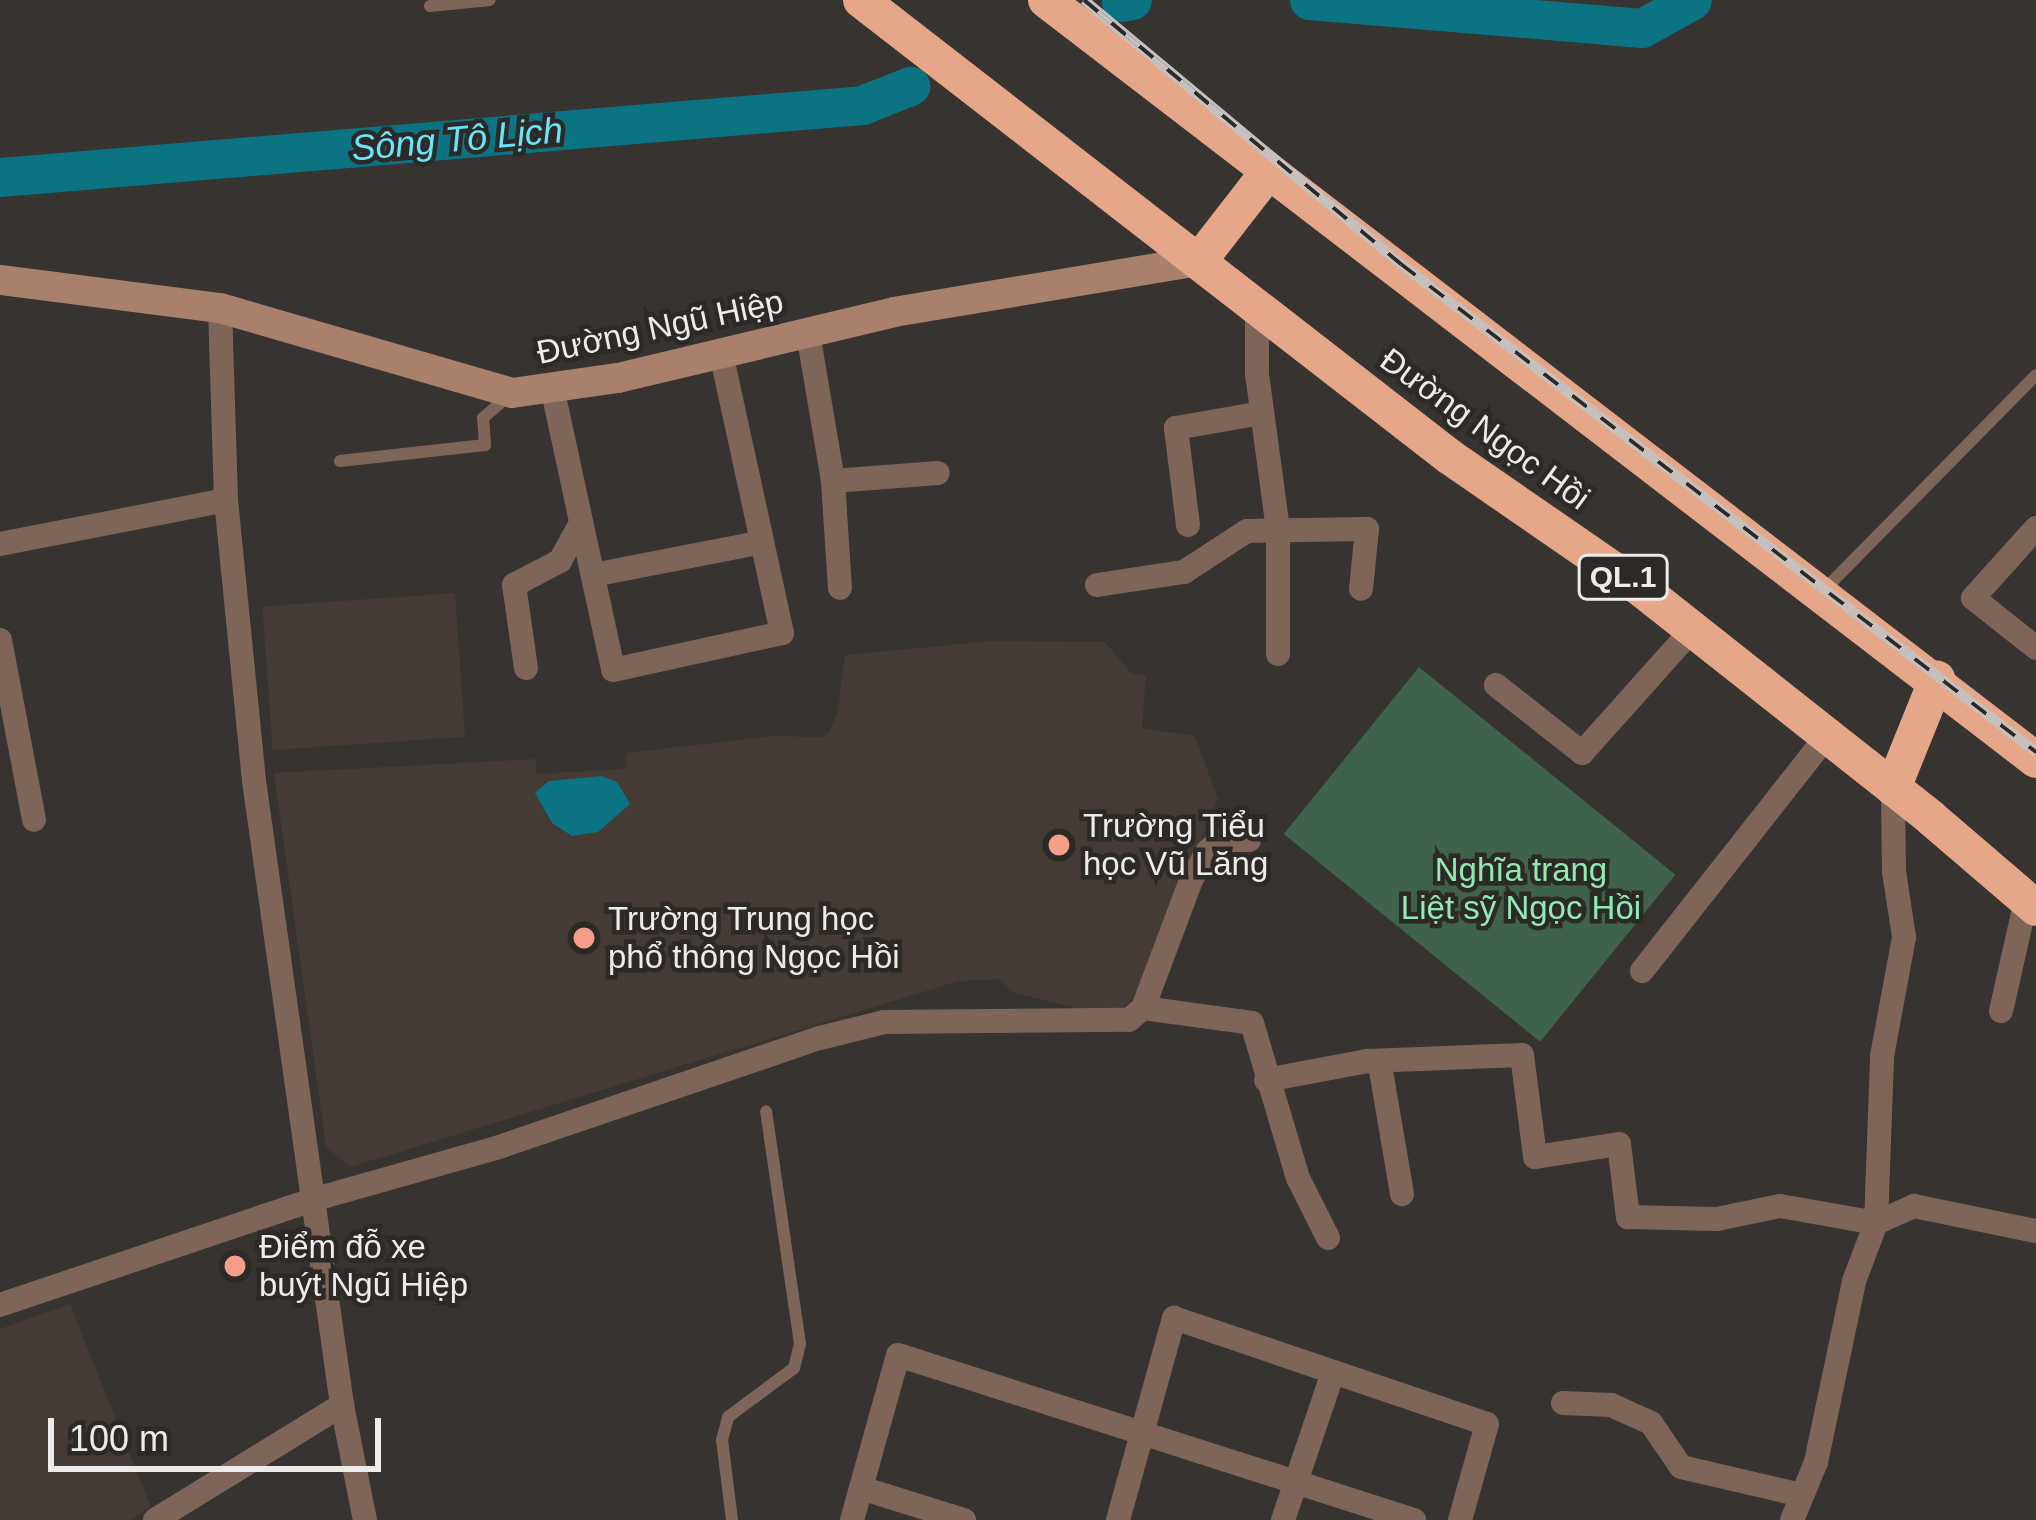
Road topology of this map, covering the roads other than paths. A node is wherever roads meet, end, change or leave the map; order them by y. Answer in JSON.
{"nodes":[{"id":1,"x":490,"y":0,"type":"edge"},
{"id":2,"x":862,"y":0,"type":"edge"},
{"id":3,"x":1046,"y":0,"type":"edge"},
{"id":4,"x":430,"y":5,"type":"dead end"},
{"id":5,"x":1268,"y":172,"type":"junction"},
{"id":6,"x":1199,"y":261,"type":"junction"},
{"id":7,"x":0,"y":280,"type":"edge"},
{"id":8,"x":1257,"y":307,"type":"junction"},
{"id":9,"x":220,"y":308,"type":"junction"},
{"id":10,"x":808,"y":333,"type":"junction"},
{"id":11,"x":721,"y":354,"type":"junction"},
{"id":12,"x":2036,"y":375,"type":"edge"},
{"id":13,"x":552,"y":388,"type":"junction"},
{"id":14,"x":512,"y":393,"type":"junction"},
{"id":15,"x":1262,"y":413,"type":"junction"},
{"id":16,"x":340,"y":461,"type":"dead end"},
{"id":17,"x":938,"y":473,"type":"dead end"},
{"id":18,"x":833,"y":482,"type":"junction"},
{"id":19,"x":226,"y":500,"type":"junction"},
{"id":20,"x":581,"y":523,"type":"junction"},
{"id":21,"x":1188,"y":525,"type":"dead end"},
{"id":22,"x":1277,"y":528,"type":"junction"},
{"id":23,"x":2036,"y":528,"type":"edge"},
{"id":24,"x":762,"y":542,"type":"junction"},
{"id":25,"x":0,"y":544,"type":"edge"},
{"id":26,"x":592,"y":574,"type":"junction"},
{"id":27,"x":1097,"y":585,"type":"dead end"},
{"id":28,"x":840,"y":588,"type":"dead end"},
{"id":29,"x":1361,"y":589,"type":"dead end"},
{"id":30,"x":1822,"y":592,"type":"junction"},
{"id":31,"x":1692,"y":630,"type":"junction"},
{"id":32,"x":0,"y":640,"type":"edge"},
{"id":33,"x":2036,"y":648,"type":"edge"},
{"id":34,"x":1278,"y":654,"type":"dead end"},
{"id":35,"x":526,"y":668,"type":"dead end"},
{"id":36,"x":1937,"y":680,"type":"junction"},
{"id":37,"x":1496,"y":685,"type":"dead end"},
{"id":38,"x":1827,"y":736,"type":"junction"},
{"id":39,"x":2036,"y":760,"type":"edge"},
{"id":40,"x":1893,"y":788,"type":"junction"},
{"id":41,"x":34,"y":820,"type":"dead end"},
{"id":42,"x":1249,"y":840,"type":"dead end"},
{"id":43,"x":2031,"y":904,"type":"edge"},
{"id":44,"x":1642,"y":971,"type":"dead end"},
{"id":45,"x":1143,"y":1008,"type":"junction"},
{"id":46,"x":2001,"y":1011,"type":"dead end"},
{"id":47,"x":1380,"y":1065,"type":"junction"},
{"id":48,"x":1266,"y":1080,"type":"junction"},
{"id":49,"x":766,"y":1112,"type":"dead end"},
{"id":50,"x":1402,"y":1194,"type":"dead end"},
{"id":51,"x":312,"y":1200,"type":"junction"},
{"id":52,"x":1876,"y":1223,"type":"junction"},
{"id":53,"x":2036,"y":1231,"type":"edge"},
{"id":54,"x":1328,"y":1238,"type":"dead end"},
{"id":55,"x":0,"y":1305,"type":"edge"},
{"id":56,"x":1333,"y":1372,"type":"junction"},
{"id":57,"x":1562,"y":1403,"type":"dead end"},
{"id":58,"x":342,"y":1405,"type":"junction"},
{"id":59,"x":1142,"y":1433,"type":"junction"},
{"id":60,"x":1295,"y":1484,"type":"junction"},
{"id":61,"x":861,"y":1488,"type":"junction"},
{"id":62,"x":1801,"y":1495,"type":"junction"},
{"id":63,"x":155,"y":1520,"type":"edge"},
{"id":64,"x":365,"y":1520,"type":"edge"},
{"id":65,"x":732,"y":1520,"type":"edge"},
{"id":66,"x":852,"y":1520,"type":"edge"},
{"id":67,"x":964,"y":1520,"type":"edge"},
{"id":68,"x":1118,"y":1520,"type":"edge"},
{"id":69,"x":1282,"y":1520,"type":"edge"},
{"id":70,"x":1414,"y":1520,"type":"edge"},
{"id":71,"x":1460,"y":1520,"type":"edge"},
{"id":72,"x":1792,"y":1520,"type":"edge"}],
"edges":[{"from":1,"to":4,"type":"lane"},
{"from":2,"to":6,"type":"highway","name":"Đường Ngọc Hồi","number":"QL.1"},
{"from":3,"to":5,"type":"highway","name":"Đường Ngọc Hồi"},
{"from":5,"to":6,"type":"highway"},
{"from":5,"to":30,"type":"highway","name":"Đường Ngọc Hồi"},
{"from":6,"to":8,"type":"highway","name":"Đường Ngọc Hồi","number":"QL.1"},
{"from":6,"to":10,"type":"street","name":"Đường Ngũ Hiệp"},
{"from":7,"to":9,"type":"street","name":"Đường Ngũ Hiệp"},
{"from":8,"to":15,"type":"street"},
{"from":8,"to":31,"type":"highway","name":"Đường Ngọc Hồi","number":"QL.1"},
{"from":9,"to":14,"type":"street","name":"Đường Ngũ Hiệp"},
{"from":9,"to":19,"type":"street"},
{"from":10,"to":11,"type":"street","name":"Đường Ngũ Hiệp"},
{"from":10,"to":18,"type":"street"},
{"from":11,"to":13,"type":"street","name":"Đường Ngũ Hiệp"},
{"from":11,"to":24,"type":"street"},
{"from":12,"to":30,"type":"lane"},
{"from":13,"to":14,"type":"street","name":"Đường Ngũ Hiệp"},
{"from":13,"to":20,"type":"street"},
{"from":14,"to":16,"type":"lane"},
{"from":15,"to":21,"type":"street"},
{"from":15,"to":22,"type":"street"},
{"from":17,"to":18,"type":"street"},
{"from":18,"to":28,"type":"street"},
{"from":19,"to":25,"type":"street"},
{"from":19,"to":51,"type":"street"},
{"from":20,"to":26,"type":"street"},
{"from":20,"to":35,"type":"street"},
{"from":22,"to":27,"type":"street"},
{"from":22,"to":29,"type":"street"},
{"from":22,"to":34,"type":"street"},
{"from":23,"to":33,"type":"street"},
{"from":24,"to":26,"type":"street"},
{"from":24,"to":26,"type":"street"},
{"from":30,"to":36,"type":"highway","name":"Đường Ngọc Hồi"},
{"from":31,"to":37,"type":"street"},
{"from":31,"to":38,"type":"highway","name":"Đường Ngọc Hồi","number":"QL.1"},
{"from":32,"to":41,"type":"street"},
{"from":36,"to":39,"type":"highway","name":"Đường Ngọc Hồi"},
{"from":36,"to":40,"type":"highway"},
{"from":38,"to":40,"type":"highway","name":"Đường Ngọc Hồi","number":"QL.1"},
{"from":38,"to":44,"type":"street"},
{"from":40,"to":43,"type":"highway","name":"Đường Ngọc Hồi","number":"QL.1"},
{"from":40,"to":52,"type":"street"},
{"from":42,"to":45,"type":"street"},
{"from":43,"to":46,"type":"street"},
{"from":45,"to":48,"type":"street"},
{"from":45,"to":51,"type":"street"},
{"from":47,"to":48,"type":"street"},
{"from":47,"to":50,"type":"street"},
{"from":47,"to":52,"type":"street"},
{"from":48,"to":54,"type":"street"},
{"from":49,"to":65,"type":"lane"},
{"from":51,"to":55,"type":"street"},
{"from":51,"to":58,"type":"street"},
{"from":52,"to":53,"type":"street"},
{"from":52,"to":62,"type":"street"},
{"from":56,"to":59,"type":"street"},
{"from":56,"to":60,"type":"street"},
{"from":56,"to":71,"type":"street"},
{"from":57,"to":62,"type":"street"},
{"from":58,"to":63,"type":"street"},
{"from":58,"to":64,"type":"street"},
{"from":59,"to":60,"type":"street"},
{"from":59,"to":61,"type":"street"},
{"from":59,"to":68,"type":"street"},
{"from":60,"to":69,"type":"street"},
{"from":60,"to":70,"type":"street"},
{"from":61,"to":66,"type":"street"},
{"from":61,"to":67,"type":"street"},
{"from":62,"to":72,"type":"street"}]}
